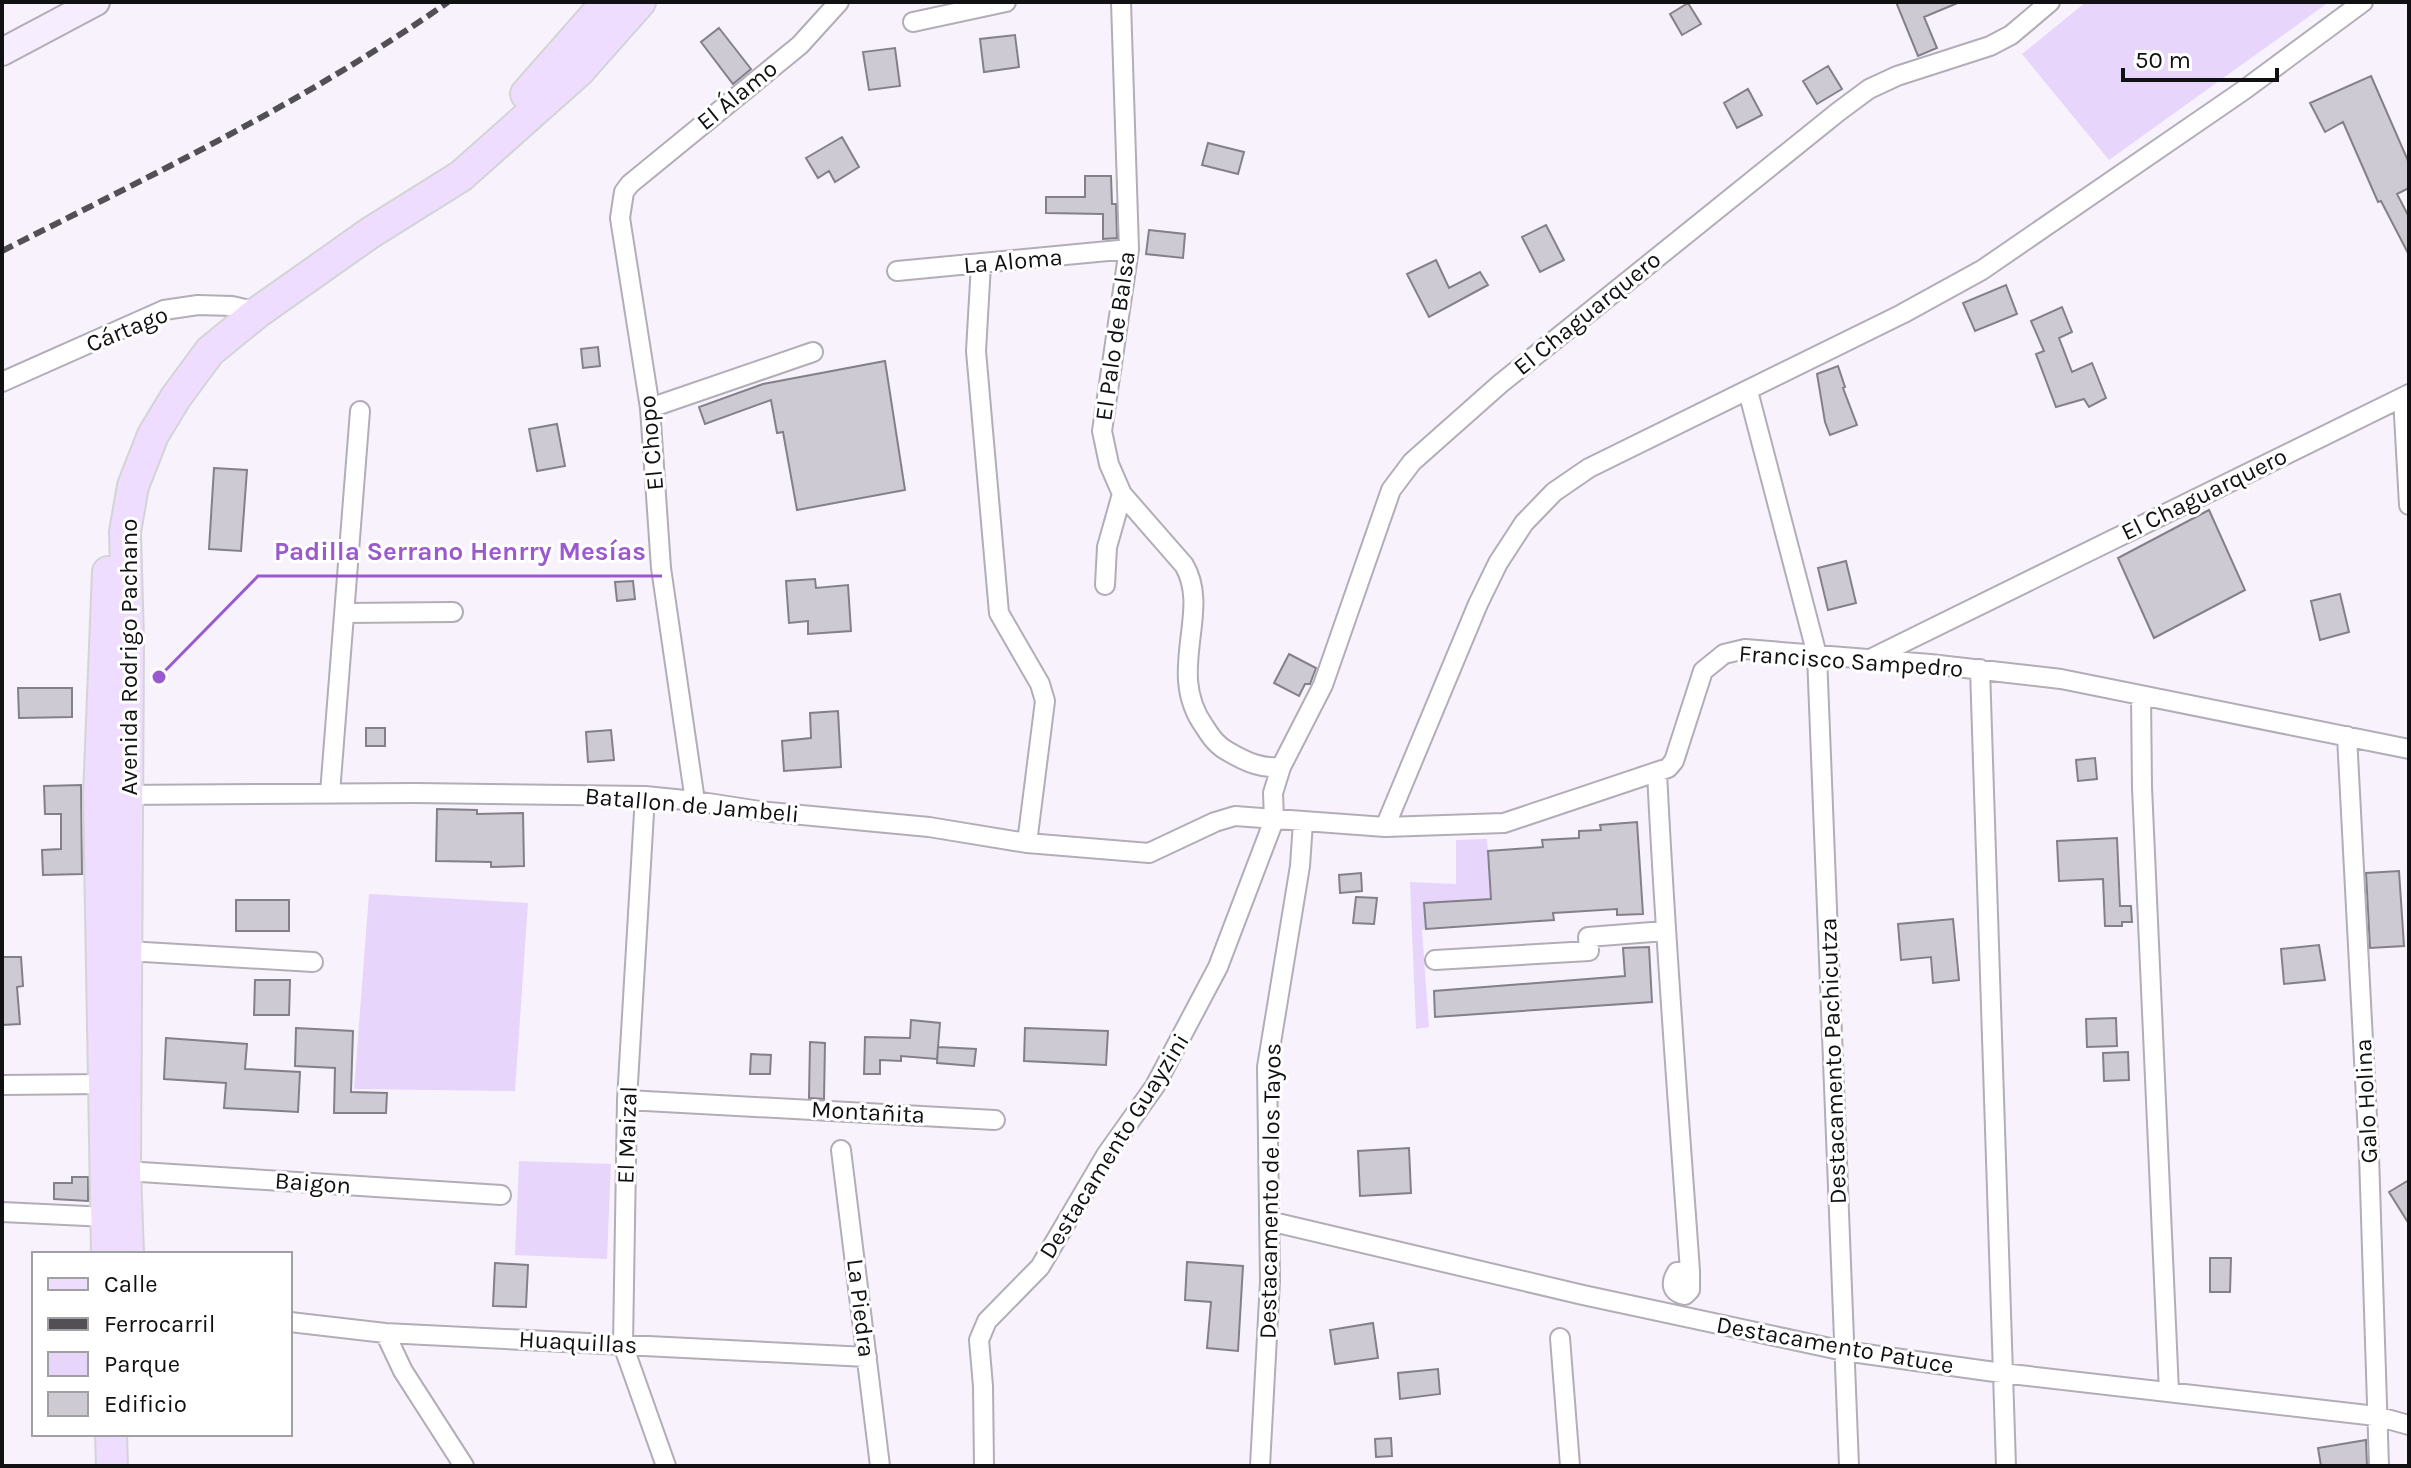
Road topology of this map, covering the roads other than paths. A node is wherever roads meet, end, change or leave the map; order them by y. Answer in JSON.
{"nodes":[{"id":1,"x":96,"y":2,"type":"edge"},
{"id":2,"x":607,"y":2,"type":"edge"},
{"id":3,"x":640,"y":2,"type":"edge"},
{"id":4,"x":839,"y":2,"type":"edge"},
{"id":5,"x":1006,"y":2,"type":"edge"},
{"id":6,"x":1121,"y":2,"type":"edge"},
{"id":7,"x":2050,"y":2,"type":"edge"},
{"id":8,"x":2363,"y":2,"type":"edge"},
{"id":9,"x":913,"y":22,"type":"dead end"},
{"id":10,"x":2,"y":52,"type":"edge"},
{"id":11,"x":630,"y":184,"type":"joint"},
{"id":12,"x":1129,"y":249,"type":"junction"},
{"id":13,"x":981,"y":264,"type":"junction"},
{"id":14,"x":897,"y":271,"type":"dead end"},
{"id":15,"x":245,"y":309,"type":"junction"},
{"id":16,"x":813,"y":352,"type":"dead end"},
{"id":17,"x":2,"y":382,"type":"edge"},
{"id":18,"x":1748,"y":391,"type":"junction"},
{"id":19,"x":2406,"y":395,"type":"edge"},
{"id":20,"x":650,"y":408,"type":"junction"},
{"id":21,"x":360,"y":411,"type":"dead end"},
{"id":22,"x":1122,"y":494,"type":"junction"},
{"id":23,"x":2409,"y":505,"type":"edge"},
{"id":24,"x":1105,"y":585,"type":"dead end"},
{"id":25,"x":453,"y":612,"type":"dead end"},
{"id":26,"x":345,"y":613,"type":"junction"},
{"id":27,"x":1817,"y":655,"type":"junction"},
{"id":28,"x":1870,"y":659,"type":"junction"},
{"id":29,"x":1980,"y":669,"type":"junction"},
{"id":30,"x":2141,"y":695,"type":"junction"},
{"id":31,"x":2347,"y":736,"type":"junction"},
{"id":32,"x":2409,"y":749,"type":"edge"},
{"id":33,"x":1281,"y":767,"type":"junction"},
{"id":34,"x":1657,"y":772,"type":"junction"},
{"id":35,"x":330,"y":793,"type":"junction"},
{"id":36,"x":114,"y":795,"type":"junction"},
{"id":37,"x":645,"y":796,"type":"junction"},
{"id":38,"x":695,"y":801,"type":"junction"},
{"id":39,"x":1274,"y":820,"type":"junction"},
{"id":40,"x":1303,"y":822,"type":"junction"},
{"id":41,"x":1385,"y":827,"type":"junction"},
{"id":42,"x":1027,"y":843,"type":"junction"},
{"id":43,"x":1665,"y":931,"type":"junction"},
{"id":44,"x":127,"y":951,"type":"junction"},
{"id":45,"x":1435,"y":960,"type":"dead end"},
{"id":46,"x":313,"y":962,"type":"dead end"},
{"id":47,"x":104,"y":1084,"type":"junction"},
{"id":48,"x":2,"y":1085,"type":"edge"},
{"id":49,"x":627,"y":1100,"type":"junction"},
{"id":50,"x":995,"y":1120,"type":"dead end"},
{"id":51,"x":841,"y":1150,"type":"dead end"},
{"id":52,"x":125,"y":1171,"type":"junction"},
{"id":53,"x":501,"y":1195,"type":"dead end"},
{"id":54,"x":2,"y":1212,"type":"edge"},
{"id":55,"x":1269,"y":1221,"type":"junction"},
{"id":56,"x":121,"y":1233,"type":"edge"},
{"id":57,"x":108,"y":1252,"type":"edge"},
{"id":58,"x":146,"y":1252,"type":"edge"},
{"id":59,"x":1690,"y":1271,"type":"dead end"},
{"id":60,"x":292,"y":1322,"type":"edge"},
{"id":61,"x":385,"y":1333,"type":"junction"},
{"id":62,"x":1560,"y":1338,"type":"dead end"},
{"id":63,"x":623,"y":1345,"type":"junction"},
{"id":64,"x":1844,"y":1351,"type":"junction"},
{"id":65,"x":867,"y":1357,"type":"junction"},
{"id":66,"x":2002,"y":1373,"type":"junction"},
{"id":67,"x":2169,"y":1392,"type":"junction"},
{"id":68,"x":2376,"y":1416,"type":"junction"},
{"id":69,"x":2409,"y":1425,"type":"edge"},
{"id":70,"x":111,"y":1436,"type":"edge"},
{"id":71,"x":131,"y":1436,"type":"edge"},
{"id":72,"x":1847,"y":1465,"type":"edge"},
{"id":73,"x":112,"y":1466,"type":"edge"},
{"id":74,"x":131,"y":1466,"type":"edge"},
{"id":75,"x":464,"y":1466,"type":"edge"},
{"id":76,"x":666,"y":1466,"type":"edge"},
{"id":77,"x":880,"y":1466,"type":"edge"},
{"id":78,"x":984,"y":1466,"type":"edge"},
{"id":79,"x":1260,"y":1466,"type":"edge"},
{"id":80,"x":1570,"y":1466,"type":"edge"},
{"id":81,"x":2006,"y":1466,"type":"edge"},
{"id":82,"x":2379,"y":1466,"type":"edge"}],
"edges":[{"from":1,"to":10,"type":"street"},
{"from":2,"to":15,"type":"main road","name":"Avenida Rodrigo Pachano"},
{"from":3,"to":15,"type":"main road","name":"Avenida Rodrigo Pachano"},
{"from":4,"to":11,"type":"street","name":"El Álamo"},
{"from":5,"to":9,"type":"street"},
{"from":6,"to":12,"type":"street","name":"El Palo de Balsa"},
{"from":7,"to":33,"type":"street","name":"El Chaguarquero"},
{"from":8,"to":18,"type":"street"},
{"from":11,"to":20,"type":"street","name":"El Chopo"},
{"from":12,"to":13,"type":"street","name":"La Aloma"},
{"from":12,"to":22,"type":"street","name":"El Palo de Balsa"},
{"from":13,"to":14,"type":"street","name":"La Aloma"},
{"from":13,"to":42,"type":"street"},
{"from":15,"to":17,"type":"street","name":"Cártago"},
{"from":15,"to":36,"type":"main road","name":"Avenida Rodrigo Pachano"},
{"from":16,"to":20,"type":"street"},
{"from":18,"to":27,"type":"street","name":"Destacamento Pachicutza"},
{"from":18,"to":41,"type":"street"},
{"from":19,"to":23,"type":"street"},
{"from":19,"to":28,"type":"street","name":"El Chaguarquero"},
{"from":20,"to":38,"type":"street","name":"El Chopo"},
{"from":21,"to":26,"type":"street"},
{"from":22,"to":24,"type":"street"},
{"from":22,"to":33,"type":"street","name":"El Palo de Balsa"},
{"from":25,"to":26,"type":"street"},
{"from":26,"to":35,"type":"street"},
{"from":27,"to":28,"type":"street","name":"Francisco Sampedro"},
{"from":27,"to":34,"type":"street","name":"Francisco Sampedro"},
{"from":27,"to":64,"type":"street","name":"Destacamento Pachicutza"},
{"from":28,"to":29,"type":"street","name":"Francisco Sampedro"},
{"from":29,"to":30,"type":"street","name":"Francisco Sampedro"},
{"from":29,"to":66,"type":"street"},
{"from":30,"to":31,"type":"street","name":"Francisco Sampedro"},
{"from":30,"to":67,"type":"street"},
{"from":31,"to":32,"type":"street","name":"Francisco Sampedro"},
{"from":31,"to":68,"type":"street","name":"Galo Holina"},
{"from":33,"to":39,"type":"street","name":"El Chaguarquero"},
{"from":34,"to":41,"type":"street"},
{"from":34,"to":43,"type":"street"},
{"from":35,"to":36,"type":"street","name":"Batallon de Jambeli"},
{"from":35,"to":37,"type":"street","name":"Batallon de Jambeli"},
{"from":36,"to":44,"type":"main road","name":"Avenida Rodrigo Pachano"},
{"from":36,"to":47,"type":"main road","name":"Avenida Rodrigo Pachano"},
{"from":37,"to":38,"type":"street","name":"Batallon de Jambeli"},
{"from":37,"to":49,"type":"street","name":"El Maizal"},
{"from":38,"to":42,"type":"street","name":"Batallon de Jambeli"},
{"from":39,"to":40,"type":"street"},
{"from":39,"to":42,"type":"street","name":"Batallon de Jambeli"},
{"from":39,"to":78,"type":"street","name":"Destacamento Guayzini"},
{"from":40,"to":41,"type":"street"},
{"from":40,"to":55,"type":"street","name":"Destacamento de los Tayos"},
{"from":43,"to":45,"type":"street"},
{"from":43,"to":59,"type":"street"},
{"from":44,"to":46,"type":"street"},
{"from":44,"to":52,"type":"main road","name":"Avenida Rodrigo Pachano"},
{"from":47,"to":48,"type":"street"},
{"from":47,"to":56,"type":"main road","name":"Avenida Rodrigo Pachano"},
{"from":49,"to":50,"type":"street","name":"Montañita"},
{"from":49,"to":63,"type":"street","name":"El Maizal"},
{"from":51,"to":65,"type":"street","name":"La Piedra"},
{"from":52,"to":53,"type":"street","name":"Baigon"},
{"from":52,"to":56,"type":"main road","name":"Avenida Rodrigo Pachano"},
{"from":54,"to":56,"type":"street"},
{"from":55,"to":64,"type":"street","name":"Destacamento Patuce"},
{"from":55,"to":79,"type":"street","name":"Destacamento de los Tayos"},
{"from":56,"to":57,"type":"main road","name":"Avenida Rodrigo Pachano"},
{"from":56,"to":58,"type":"main road"},
{"from":60,"to":61,"type":"street","name":"Huaquillas"},
{"from":61,"to":63,"type":"street","name":"Huaquillas"},
{"from":61,"to":75,"type":"street"},
{"from":62,"to":80,"type":"street"},
{"from":63,"to":65,"type":"street","name":"Huaquillas"},
{"from":63,"to":76,"type":"street","name":"El Maizal"},
{"from":64,"to":66,"type":"street","name":"Destacamento Patuce"},
{"from":64,"to":72,"type":"street","name":"Destacamento Pachicutza"},
{"from":65,"to":77,"type":"street","name":"La Piedra"},
{"from":66,"to":67,"type":"street","name":"Destacamento Patuce"},
{"from":66,"to":81,"type":"street"},
{"from":67,"to":68,"type":"street","name":"Destacamento Patuce"},
{"from":68,"to":69,"type":"street","name":"Destacamento Patuce"},
{"from":68,"to":82,"type":"street","name":"Galo Holina"},
{"from":70,"to":73,"type":"main road"},
{"from":71,"to":74,"type":"main road"}]}
